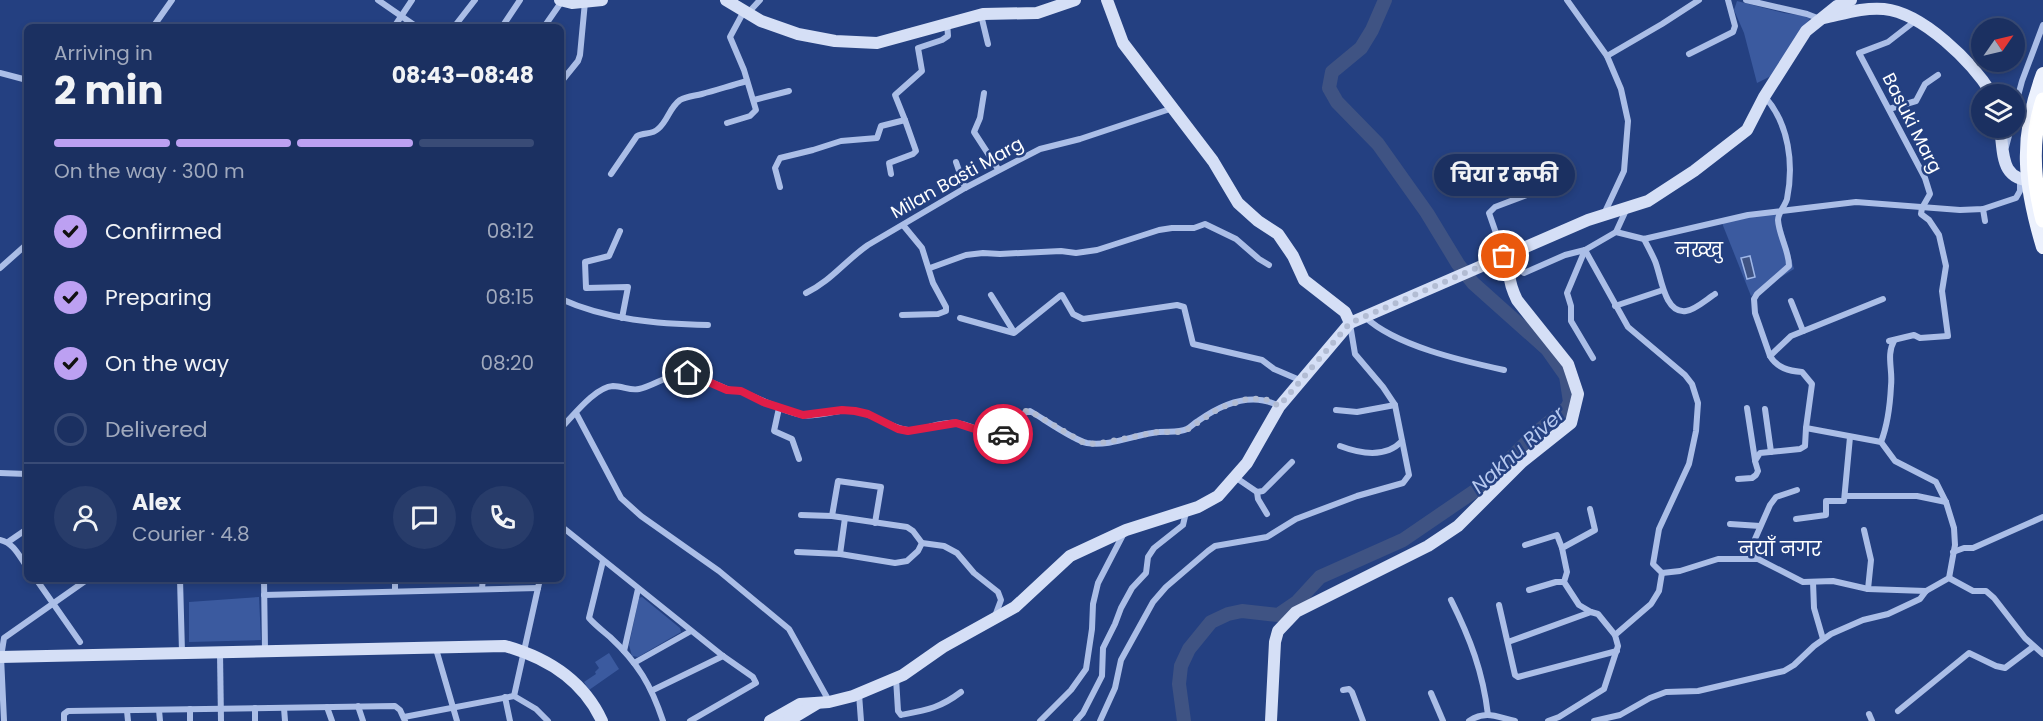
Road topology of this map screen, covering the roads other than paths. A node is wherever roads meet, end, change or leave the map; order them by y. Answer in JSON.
{"nodes":[{"id":1,"x":172,"y":0,"type":"edge"},
{"id":2,"x":378,"y":0,"type":"edge"},
{"id":3,"x":412,"y":0,"type":"edge"},
{"id":4,"x":475,"y":0,"type":"edge"},
{"id":5,"x":520,"y":0,"type":"edge"},
{"id":6,"x":602,"y":0,"type":"edge"},
{"id":7,"x":726,"y":0,"type":"edge"},
{"id":8,"x":760,"y":0,"type":"edge"},
{"id":9,"x":1075,"y":0,"type":"edge"},
{"id":10,"x":1107,"y":0,"type":"edge"},
{"id":11,"x":1567,"y":0,"type":"edge"},
{"id":12,"x":1699,"y":0,"type":"edge"},
{"id":13,"x":1728,"y":0,"type":"edge"},
{"id":14,"x":1749,"y":0,"type":"edge"},
{"id":15,"x":1851,"y":0,"type":"edge"},
{"id":16,"x":561,"y":1,"type":"edge"},
{"id":17,"x":585,"y":2,"type":"junction"},
{"id":18,"x":746,"y":12,"type":"junction"},
{"id":19,"x":980,"y":14,"type":"junction"},
{"id":20,"x":401,"y":16,"type":"junction"},
{"id":21,"x":1820,"y":19,"type":"junction"},
{"id":22,"x":1915,"y":20,"type":"junction"},
{"id":23,"x":947,"y":22,"type":"junction"},
{"id":24,"x":155,"y":24,"type":"edge"},
{"id":25,"x":396,"y":24,"type":"edge"},
{"id":26,"x":413,"y":24,"type":"edge"},
{"id":27,"x":456,"y":24,"type":"edge"},
{"id":28,"x":504,"y":24,"type":"edge"},
{"id":29,"x":546,"y":24,"type":"edge"},
{"id":30,"x":2043,"y":25,"type":"edge"},
{"id":31,"x":988,"y":44,"type":"dead end"},
{"id":32,"x":1689,"y":54,"type":"dead end"},
{"id":33,"x":1607,"y":56,"type":"junction"},
{"id":34,"x":0,"y":73,"type":"edge"},
{"id":35,"x":2043,"y":74,"type":"edge"},
{"id":36,"x":1938,"y":75,"type":"dead end"},
{"id":37,"x":564,"y":78,"type":"edge"},
{"id":38,"x":24,"y":79,"type":"edge"},
{"id":39,"x":747,"y":81,"type":"junction"},
{"id":40,"x":1983,"y":84,"type":"edge"},
{"id":41,"x":2021,"y":84,"type":"edge"},
{"id":42,"x":789,"y":92,"type":"dead end"},
{"id":43,"x":984,"y":93,"type":"dead end"},
{"id":44,"x":1764,"y":96,"type":"junction"},
{"id":45,"x":754,"y":100,"type":"junction"},
{"id":46,"x":2043,"y":100,"type":"edge"},
{"id":47,"x":1173,"y":108,"type":"junction"},
{"id":48,"x":1889,"y":110,"type":"junction"},
{"id":49,"x":904,"y":120,"type":"junction"},
{"id":50,"x":727,"y":123,"type":"dead end"},
{"id":51,"x":2001,"y":138,"type":"edge"},
{"id":52,"x":2008,"y":138,"type":"edge"},
{"id":53,"x":2003,"y":153,"type":"junction"},
{"id":54,"x":1547,"y":160,"type":"dead end"},
{"id":55,"x":956,"y":162,"type":"dead end"},
{"id":56,"x":998,"y":169,"type":"junction"},
{"id":57,"x":611,"y":174,"type":"dead end"},
{"id":58,"x":891,"y":174,"type":"dead end"},
{"id":59,"x":2030,"y":181,"type":"edge"},
{"id":60,"x":780,"y":187,"type":"dead end"},
{"id":61,"x":965,"y":188,"type":"junction"},
{"id":62,"x":1628,"y":208,"type":"junction"},
{"id":63,"x":1922,"y":208,"type":"junction"},
{"id":64,"x":1983,"y":209,"type":"junction"},
{"id":65,"x":1783,"y":210,"type":"junction"},
{"id":66,"x":1604,"y":214,"type":"junction"},
{"id":67,"x":2043,"y":220,"type":"edge"},
{"id":68,"x":1985,"y":222,"type":"dead end"},
{"id":69,"x":903,"y":225,"type":"junction"},
{"id":70,"x":620,"y":231,"type":"dead end"},
{"id":71,"x":1616,"y":232,"type":"junction"},
{"id":72,"x":1644,"y":239,"type":"junction"},
{"id":73,"x":24,"y":247,"type":"edge"},
{"id":74,"x":2043,"y":247,"type":"edge"},
{"id":75,"x":1585,"y":250,"type":"junction"},
{"id":76,"x":1509,"y":253,"type":"junction"},
{"id":77,"x":1269,"y":265,"type":"dead end"},
{"id":78,"x":0,"y":268,"type":"edge"},
{"id":79,"x":930,"y":268,"type":"junction"},
{"id":80,"x":1664,"y":290,"type":"junction"},
{"id":81,"x":806,"y":293,"type":"dead end"},
{"id":82,"x":1715,"y":294,"type":"dead end"},
{"id":83,"x":991,"y":295,"type":"dead end"},
{"id":84,"x":1883,"y":299,"type":"dead end"},
{"id":85,"x":564,"y":300,"type":"edge"},
{"id":86,"x":1791,"y":301,"type":"dead end"},
{"id":87,"x":1615,"y":306,"type":"junction"},
{"id":88,"x":903,"y":315,"type":"dead end"},
{"id":89,"x":1365,"y":317,"type":"junction"},
{"id":90,"x":622,"y":318,"type":"junction"},
{"id":91,"x":960,"y":318,"type":"dead end"},
{"id":92,"x":1350,"y":323,"type":"junction"},
{"id":93,"x":708,"y":326,"type":"dead end"},
{"id":94,"x":1803,"y":331,"type":"junction"},
{"id":95,"x":1014,"y":333,"type":"junction"},
{"id":96,"x":1770,"y":356,"type":"junction"},
{"id":97,"x":1593,"y":358,"type":"dead end"},
{"id":98,"x":1504,"y":370,"type":"dead end"},
{"id":99,"x":1302,"y":381,"type":"junction"},
{"id":100,"x":1395,"y":405,"type":"junction"},
{"id":101,"x":1279,"y":406,"type":"junction"},
{"id":102,"x":779,"y":408,"type":"junction"},
{"id":103,"x":1747,"y":408,"type":"dead end"},
{"id":104,"x":1765,"y":409,"type":"dead end"},
{"id":105,"x":1336,"y":410,"type":"dead end"},
{"id":106,"x":576,"y":413,"type":"junction"},
{"id":107,"x":564,"y":425,"type":"edge"},
{"id":108,"x":1806,"y":429,"type":"junction"},
{"id":109,"x":1850,"y":437,"type":"junction"},
{"id":110,"x":1402,"y":441,"type":"junction"},
{"id":111,"x":1881,"y":442,"type":"junction"},
{"id":112,"x":1340,"y":446,"type":"dead end"},
{"id":113,"x":1771,"y":452,"type":"junction"},
{"id":114,"x":799,"y":459,"type":"dead end"},
{"id":115,"x":1755,"y":460,"type":"junction"},
{"id":116,"x":1292,"y":462,"type":"dead end"},
{"id":117,"x":0,"y":473,"type":"edge"},
{"id":118,"x":24,"y":474,"type":"edge"},
{"id":119,"x":1235,"y":477,"type":"junction"},
{"id":120,"x":1738,"y":479,"type":"dead end"},
{"id":121,"x":1797,"y":490,"type":"dead end"},
{"id":122,"x":1257,"y":492,"type":"junction"},
{"id":123,"x":1845,"y":496,"type":"junction"},
{"id":124,"x":1946,"y":502,"type":"junction"},
{"id":125,"x":1590,"y":509,"type":"dead end"},
{"id":126,"x":1186,"y":511,"type":"junction"},
{"id":127,"x":1267,"y":514,"type":"dead end"},
{"id":128,"x":801,"y":515,"type":"dead end"},
{"id":129,"x":832,"y":516,"type":"junction"},
{"id":130,"x":2043,"y":517,"type":"edge"},
{"id":131,"x":846,"y":518,"type":"junction"},
{"id":132,"x":1796,"y":519,"type":"dead end"},
{"id":133,"x":875,"y":523,"type":"junction"},
{"id":134,"x":1730,"y":524,"type":"dead end"},
{"id":135,"x":1760,"y":526,"type":"junction"},
{"id":136,"x":564,"y":528,"type":"edge"},
{"id":137,"x":1126,"y":530,"type":"junction"},
{"id":138,"x":1864,"y":530,"type":"dead end"},
{"id":139,"x":24,"y":531,"type":"edge"},
{"id":140,"x":0,"y":540,"type":"edge"},
{"id":141,"x":8,"y":542,"type":"junction"},
{"id":142,"x":922,"y":543,"type":"junction"},
{"id":143,"x":1525,"y":545,"type":"dead end"},
{"id":144,"x":1562,"y":548,"type":"junction"},
{"id":145,"x":797,"y":552,"type":"dead end"},
{"id":146,"x":1953,"y":552,"type":"junction"},
{"id":147,"x":840,"y":554,"type":"junction"},
{"id":148,"x":1758,"y":559,"type":"junction"},
{"id":149,"x":603,"y":561,"type":"junction"},
{"id":150,"x":24,"y":563,"type":"edge"},
{"id":151,"x":1662,"y":573,"type":"junction"},
{"id":152,"x":1949,"y":578,"type":"junction"},
{"id":153,"x":38,"y":582,"type":"edge"},
{"id":154,"x":84,"y":582,"type":"edge"},
{"id":155,"x":180,"y":582,"type":"edge"},
{"id":156,"x":264,"y":582,"type":"edge"},
{"id":157,"x":395,"y":582,"type":"edge"},
{"id":158,"x":483,"y":582,"type":"edge"},
{"id":159,"x":539,"y":582,"type":"edge"},
{"id":160,"x":1564,"y":582,"type":"junction"},
{"id":161,"x":1813,"y":582,"type":"junction"},
{"id":162,"x":482,"y":588,"type":"junction"},
{"id":163,"x":538,"y":588,"type":"junction"},
{"id":164,"x":1868,"y":589,"type":"junction"},
{"id":165,"x":395,"y":590,"type":"junction"},
{"id":166,"x":638,"y":590,"type":"junction"},
{"id":167,"x":1529,"y":590,"type":"dead end"},
{"id":168,"x":1926,"y":591,"type":"junction"},
{"id":169,"x":264,"y":595,"type":"junction"},
{"id":170,"x":1451,"y":600,"type":"dead end"},
{"id":171,"x":53,"y":604,"type":"junction"},
{"id":172,"x":1499,"y":605,"type":"dead end"},
{"id":173,"x":1591,"y":612,"type":"junction"},
{"id":174,"x":993,"y":619,"type":"junction"},
{"id":175,"x":691,"y":631,"type":"junction"},
{"id":176,"x":1616,"y":634,"type":"junction"},
{"id":177,"x":2,"y":637,"type":"edge"},
{"id":178,"x":1823,"y":639,"type":"junction"},
{"id":179,"x":80,"y":642,"type":"dead end"},
{"id":180,"x":1508,"y":642,"type":"junction"},
{"id":181,"x":2033,"y":647,"type":"junction"},
{"id":182,"x":436,"y":649,"type":"junction"},
{"id":183,"x":265,"y":650,"type":"junction"},
{"id":184,"x":220,"y":651,"type":"junction"},
{"id":185,"x":523,"y":651,"type":"junction"},
{"id":186,"x":624,"y":651,"type":"junction"},
{"id":187,"x":1617,"y":651,"type":"junction"},
{"id":188,"x":182,"y":652,"type":"junction"},
{"id":189,"x":2043,"y":654,"type":"edge"},
{"id":190,"x":723,"y":656,"type":"junction"},
{"id":191,"x":1,"y":657,"type":"edge"},
{"id":192,"x":634,"y":663,"type":"junction"},
{"id":193,"x":896,"y":678,"type":"junction"},
{"id":194,"x":653,"y":690,"type":"junction"},
{"id":195,"x":1343,"y":690,"type":"dead end"},
{"id":196,"x":961,"y":692,"type":"dead end"},
{"id":197,"x":859,"y":693,"type":"junction"},
{"id":198,"x":1431,"y":693,"type":"dead end"},
{"id":199,"x":514,"y":696,"type":"junction"},
{"id":200,"x":505,"y":697,"type":"junction"},
{"id":201,"x":823,"y":702,"type":"junction"},
{"id":202,"x":358,"y":706,"type":"junction"},
{"id":203,"x":327,"y":707,"type":"junction"},
{"id":204,"x":453,"y":707,"type":"junction"},
{"id":205,"x":255,"y":708,"type":"junction"},
{"id":206,"x":284,"y":708,"type":"junction"},
{"id":207,"x":190,"y":709,"type":"junction"},
{"id":208,"x":221,"y":709,"type":"junction"},
{"id":209,"x":159,"y":710,"type":"junction"},
{"id":210,"x":99,"y":711,"type":"junction"},
{"id":211,"x":128,"y":711,"type":"junction"},
{"id":212,"x":1898,"y":711,"type":"dead end"},
{"id":213,"x":1488,"y":714,"type":"junction"},
{"id":214,"x":405,"y":719,"type":"edge"},
{"id":215,"x":4,"y":721,"type":"edge"},
{"id":216,"x":64,"y":721,"type":"edge"},
{"id":217,"x":99,"y":721,"type":"edge"},
{"id":218,"x":128,"y":721,"type":"edge"},
{"id":219,"x":160,"y":721,"type":"edge"},
{"id":220,"x":190,"y":721,"type":"edge"},
{"id":221,"x":221,"y":721,"type":"edge"},
{"id":222,"x":255,"y":721,"type":"edge"},
{"id":223,"x":285,"y":721,"type":"edge"},
{"id":224,"x":332,"y":721,"type":"edge"},
{"id":225,"x":363,"y":721,"type":"edge"},
{"id":226,"x":458,"y":721,"type":"edge"},
{"id":227,"x":510,"y":721,"type":"edge"},
{"id":228,"x":548,"y":721,"type":"edge"},
{"id":229,"x":602,"y":721,"type":"edge"},
{"id":230,"x":663,"y":721,"type":"edge"},
{"id":231,"x":690,"y":721,"type":"edge"},
{"id":232,"x":771,"y":721,"type":"edge"},
{"id":233,"x":788,"y":721,"type":"edge"},
{"id":234,"x":861,"y":721,"type":"edge"},
{"id":235,"x":1040,"y":721,"type":"edge"},
{"id":236,"x":1076,"y":721,"type":"edge"},
{"id":237,"x":1100,"y":721,"type":"edge"},
{"id":238,"x":1271,"y":721,"type":"edge"},
{"id":239,"x":1363,"y":721,"type":"edge"},
{"id":240,"x":1443,"y":721,"type":"edge"},
{"id":241,"x":1469,"y":721,"type":"edge"},
{"id":242,"x":1515,"y":721,"type":"edge"},
{"id":243,"x":1548,"y":721,"type":"edge"},
{"id":244,"x":1594,"y":721,"type":"edge"}],
"edges":[{"from":1,"to":24,"type":"street"},
{"from":2,"to":20,"type":"street"},
{"from":3,"to":20,"type":"street"},
{"from":4,"to":27,"type":"street"},
{"from":5,"to":28,"type":"street"},
{"from":6,"to":17,"type":"street"},
{"from":7,"to":18,"type":"street"},
{"from":8,"to":18,"type":"street"},
{"from":9,"to":19,"type":"street"},
{"from":10,"to":47,"type":"street"},
{"from":11,"to":33,"type":"street"},
{"from":12,"to":33,"type":"street"},
{"from":13,"to":32,"type":"street"},
{"from":14,"to":21,"type":"street"},
{"from":15,"to":21,"type":"street"},
{"from":16,"to":17,"type":"street"},
{"from":16,"to":29,"type":"street"},
{"from":17,"to":37,"type":"street"},
{"from":18,"to":23,"type":"street"},
{"from":18,"to":39,"type":"street"},
{"from":19,"to":23,"type":"street"},
{"from":19,"to":31,"type":"street"},
{"from":20,"to":25,"type":"street"},
{"from":20,"to":26,"type":"street"},
{"from":21,"to":22,"type":"street"},
{"from":21,"to":44,"type":"street"},
{"from":22,"to":40,"type":"street"},
{"from":22,"to":48,"type":"street","name":"Basuki Marg"},
{"from":23,"to":49,"type":"street"},
{"from":30,"to":41,"type":"street"},
{"from":33,"to":66,"type":"street"},
{"from":34,"to":38,"type":"street"},
{"from":35,"to":59,"type":"main road"},
{"from":36,"to":48,"type":"street"},
{"from":39,"to":45,"type":"street"},
{"from":39,"to":57,"type":"street"},
{"from":42,"to":45,"type":"street"},
{"from":43,"to":56,"type":"street"},
{"from":44,"to":62,"type":"street"},
{"from":44,"to":65,"type":"street"},
{"from":45,"to":50,"type":"street"},
{"from":46,"to":59,"type":"highway"},
{"from":47,"to":56,"type":"street","name":"Milan Basti Marg"},
{"from":47,"to":92,"type":"street"},
{"from":48,"to":63,"type":"street","name":"Basuki Marg"},
{"from":49,"to":58,"type":"street"},
{"from":49,"to":60,"type":"street"},
{"from":51,"to":53,"type":"street"},
{"from":52,"to":53,"type":"street"},
{"from":53,"to":59,"type":"street"},
{"from":54,"to":76,"type":"street"},
{"from":55,"to":61,"type":"street"},
{"from":56,"to":61,"type":"street","name":"Milan Basti Marg"},
{"from":59,"to":64,"type":"street"},
{"from":59,"to":67,"type":"highway"},
{"from":59,"to":74,"type":"main road"},
{"from":61,"to":69,"type":"street","name":"Milan Basti Marg"},
{"from":62,"to":66,"type":"street"},
{"from":62,"to":71,"type":"street"},
{"from":63,"to":64,"type":"street"},
{"from":63,"to":65,"type":"street"},
{"from":63,"to":111,"type":"street"},
{"from":64,"to":68,"type":"street"},
{"from":65,"to":72,"type":"street"},
{"from":65,"to":96,"type":"street"},
{"from":66,"to":76,"type":"street"},
{"from":69,"to":79,"type":"street"},
{"from":69,"to":81,"type":"street","name":"Milan Basti Marg"},
{"from":70,"to":90,"type":"street"},
{"from":71,"to":72,"type":"street"},
{"from":71,"to":75,"type":"street"},
{"from":72,"to":80,"type":"street"},
{"from":73,"to":78,"type":"street"},
{"from":75,"to":76,"type":"street"},
{"from":75,"to":87,"type":"street"},
{"from":75,"to":97,"type":"street"},
{"from":76,"to":89,"type":"street"},
{"from":76,"to":238,"type":"street"},
{"from":77,"to":79,"type":"street"},
{"from":79,"to":88,"type":"street"},
{"from":80,"to":82,"type":"street"},
{"from":80,"to":87,"type":"street"},
{"from":83,"to":95,"type":"street"},
{"from":84,"to":94,"type":"street"},
{"from":85,"to":90,"type":"street"},
{"from":86,"to":94,"type":"street"},
{"from":87,"to":151,"type":"street"},
{"from":89,"to":92,"type":"street"},
{"from":89,"to":98,"type":"street"},
{"from":90,"to":93,"type":"street"},
{"from":91,"to":95,"type":"street"},
{"from":92,"to":99,"type":"street"},
{"from":92,"to":100,"type":"street"},
{"from":94,"to":96,"type":"street"},
{"from":95,"to":99,"type":"street"},
{"from":96,"to":108,"type":"street"},
{"from":99,"to":101,"type":"street"},
{"from":100,"to":105,"type":"street"},
{"from":100,"to":110,"type":"street"},
{"from":101,"to":102,"type":"street"},
{"from":101,"to":119,"type":"street"},
{"from":102,"to":106,"type":"street"},
{"from":102,"to":114,"type":"street"},
{"from":103,"to":115,"type":"street"},
{"from":104,"to":113,"type":"street"},
{"from":106,"to":107,"type":"street"},
{"from":106,"to":201,"type":"street"},
{"from":108,"to":109,"type":"street"},
{"from":108,"to":113,"type":"street"},
{"from":109,"to":111,"type":"street"},
{"from":109,"to":123,"type":"street"},
{"from":110,"to":112,"type":"street"},
{"from":110,"to":237,"type":"street"},
{"from":111,"to":124,"type":"street"},
{"from":113,"to":115,"type":"street"},
{"from":115,"to":120,"type":"street"},
{"from":116,"to":122,"type":"street"},
{"from":117,"to":118,"type":"street"},
{"from":119,"to":122,"type":"street"},
{"from":119,"to":126,"type":"street"},
{"from":121,"to":135,"type":"street"},
{"from":122,"to":127,"type":"street"},
{"from":123,"to":124,"type":"street"},
{"from":123,"to":132,"type":"street"},
{"from":124,"to":146,"type":"street"},
{"from":125,"to":144,"type":"street"},
{"from":126,"to":137,"type":"street"},
{"from":126,"to":236,"type":"street"},
{"from":128,"to":129,"type":"street"},
{"from":129,"to":131,"type":"street"},
{"from":129,"to":133,"type":"street"},
{"from":130,"to":146,"type":"street"},
{"from":131,"to":133,"type":"street"},
{"from":131,"to":147,"type":"street"},
{"from":133,"to":142,"type":"street"},
{"from":134,"to":135,"type":"street"},
{"from":135,"to":148,"type":"street"},
{"from":136,"to":149,"type":"street"},
{"from":137,"to":174,"type":"street"},
{"from":137,"to":235,"type":"street"},
{"from":138,"to":164,"type":"street"},
{"from":139,"to":141,"type":"street"},
{"from":140,"to":141,"type":"street"},
{"from":141,"to":150,"type":"street"},
{"from":142,"to":147,"type":"street"},
{"from":142,"to":174,"type":"street"},
{"from":143,"to":144,"type":"street"},
{"from":144,"to":160,"type":"street"},
{"from":145,"to":147,"type":"street"},
{"from":146,"to":152,"type":"street"},
{"from":148,"to":151,"type":"street"},
{"from":148,"to":161,"type":"street"},
{"from":149,"to":166,"type":"street"},
{"from":149,"to":186,"type":"street"},
{"from":151,"to":176,"type":"street"},
{"from":152,"to":168,"type":"street"},
{"from":152,"to":181,"type":"street"},
{"from":153,"to":171,"type":"street"},
{"from":154,"to":171,"type":"street"},
{"from":155,"to":188,"type":"street"},
{"from":156,"to":169,"type":"street"},
{"from":157,"to":165,"type":"street"},
{"from":158,"to":162,"type":"street"},
{"from":159,"to":163,"type":"street"},
{"from":160,"to":167,"type":"street"},
{"from":160,"to":173,"type":"street"},
{"from":161,"to":164,"type":"street"},
{"from":161,"to":178,"type":"street"},
{"from":162,"to":163,"type":"street"},
{"from":162,"to":165,"type":"street"},
{"from":163,"to":185,"type":"street"},
{"from":164,"to":168,"type":"street"},
{"from":165,"to":169,"type":"street"},
{"from":166,"to":175,"type":"street"},
{"from":166,"to":186,"type":"street"},
{"from":168,"to":178,"type":"street"},
{"from":169,"to":183,"type":"street"},
{"from":170,"to":213,"type":"street"},
{"from":171,"to":177,"type":"street"},
{"from":171,"to":179,"type":"street"},
{"from":172,"to":180,"type":"street"},
{"from":173,"to":176,"type":"street"},
{"from":173,"to":180,"type":"street"},
{"from":174,"to":193,"type":"street"},
{"from":175,"to":190,"type":"street"},
{"from":175,"to":192,"type":"street"},
{"from":176,"to":187,"type":"street"},
{"from":177,"to":191,"type":"street"},
{"from":178,"to":244,"type":"street"},
{"from":180,"to":187,"type":"street"},
{"from":181,"to":189,"type":"street"},
{"from":181,"to":212,"type":"street"},
{"from":182,"to":183,"type":"street"},
{"from":182,"to":185,"type":"street"},
{"from":182,"to":204,"type":"street"},
{"from":183,"to":184,"type":"street"},
{"from":184,"to":188,"type":"street"},
{"from":184,"to":208,"type":"street"},
{"from":185,"to":199,"type":"street"},
{"from":185,"to":229,"type":"street"},
{"from":186,"to":192,"type":"street"},
{"from":187,"to":243,"type":"street"},
{"from":188,"to":191,"type":"street"},
{"from":190,"to":194,"type":"street"},
{"from":190,"to":231,"type":"street"},
{"from":191,"to":215,"type":"street"},
{"from":192,"to":194,"type":"street"},
{"from":193,"to":196,"type":"street"},
{"from":193,"to":197,"type":"street"},
{"from":194,"to":230,"type":"street"},
{"from":195,"to":239,"type":"street"},
{"from":197,"to":201,"type":"street"},
{"from":197,"to":234,"type":"street"},
{"from":198,"to":240,"type":"street"},
{"from":199,"to":200,"type":"street"},
{"from":199,"to":228,"type":"street"},
{"from":200,"to":204,"type":"street"},
{"from":200,"to":227,"type":"street"},
{"from":201,"to":232,"type":"street"},
{"from":201,"to":233,"type":"street"},
{"from":202,"to":203,"type":"street"},
{"from":202,"to":214,"type":"street"},
{"from":202,"to":225,"type":"street"},
{"from":203,"to":206,"type":"street"},
{"from":203,"to":224,"type":"street"},
{"from":204,"to":214,"type":"street"},
{"from":204,"to":226,"type":"street"},
{"from":205,"to":206,"type":"street"},
{"from":205,"to":208,"type":"street"},
{"from":205,"to":222,"type":"street"},
{"from":206,"to":223,"type":"street"},
{"from":207,"to":208,"type":"street"},
{"from":207,"to":209,"type":"street"},
{"from":207,"to":220,"type":"street"},
{"from":208,"to":221,"type":"street"},
{"from":209,"to":211,"type":"street"},
{"from":209,"to":219,"type":"street"},
{"from":210,"to":211,"type":"street"},
{"from":210,"to":216,"type":"street"},
{"from":210,"to":217,"type":"street"},
{"from":211,"to":218,"type":"street"},
{"from":213,"to":241,"type":"street"},
{"from":213,"to":242,"type":"street"}]}
